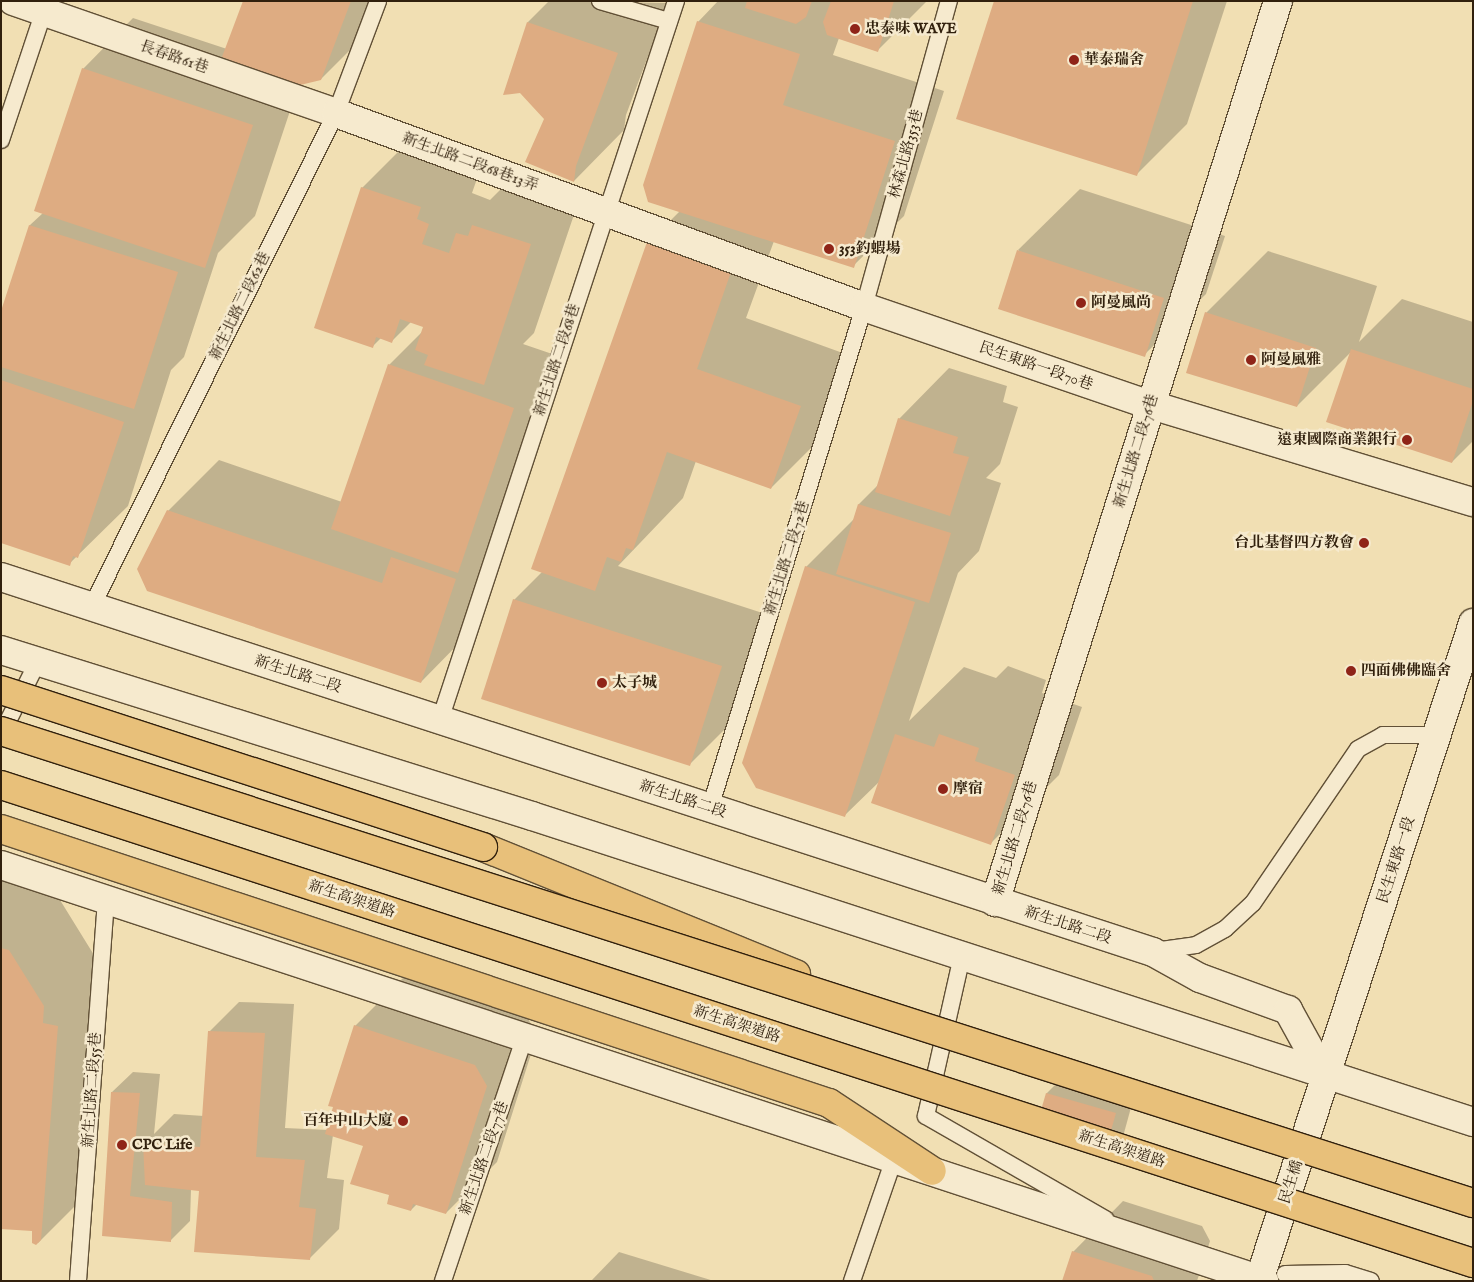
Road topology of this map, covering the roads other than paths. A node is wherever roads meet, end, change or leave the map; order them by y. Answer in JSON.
{"nodes":[{"id":1,"x":13,"y":1,"type":"edge"},
{"id":2,"x":378,"y":1,"type":"edge"},
{"id":3,"x":600,"y":1,"type":"edge"},
{"id":4,"x":676,"y":1,"type":"edge"},
{"id":5,"x":949,"y":1,"type":"edge"},
{"id":6,"x":1278,"y":1,"type":"edge"},
{"id":7,"x":45,"y":7,"type":"edge"},
{"id":8,"x":669,"y":21,"type":"junction"},
{"id":9,"x":336,"y":113,"type":"junction"},
{"id":10,"x":1,"y":140,"type":"edge"},
{"id":11,"x":605,"y":212,"type":"junction"},
{"id":12,"x":864,"y":307,"type":"junction"},
{"id":13,"x":1151,"y":404,"type":"junction"},
{"id":14,"x":1473,"y":502,"type":"edge"},
{"id":15,"x":1,"y":577,"type":"edge"},
{"id":16,"x":92,"y":606,"type":"junction"},
{"id":17,"x":1473,"y":622,"type":"edge"},
{"id":18,"x":1,"y":650,"type":"edge"},
{"id":19,"x":38,"y":661,"type":"junction"},
{"id":20,"x":1,"y":690,"type":"edge"},
{"id":21,"x":440,"y":720,"type":"junction"},
{"id":22,"x":1,"y":731,"type":"edge"},
{"id":23,"x":1,"y":735,"type":"edge"},
{"id":24,"x":1436,"y":735,"type":"junction"},
{"id":25,"x":1,"y":785,"type":"edge"},
{"id":26,"x":710,"y":808,"type":"junction"},
{"id":27,"x":1,"y":829,"type":"edge"},
{"id":28,"x":1,"y":864,"type":"edge"},
{"id":29,"x":106,"y":900,"type":"junction"},
{"id":30,"x":995,"y":902,"type":"junction"},
{"id":31,"x":1153,"y":952,"type":"junction"},
{"id":32,"x":962,"y":956,"type":"junction"},
{"id":33,"x":938,"y":1032,"type":"junction"},
{"id":34,"x":525,"y":1036,"type":"junction"},
{"id":35,"x":1322,"y":1087,"type":"junction"},
{"id":36,"x":1473,"y":1122,"type":"edge"},
{"id":37,"x":894,"y":1159,"type":"junction"},
{"id":38,"x":932,"y":1171,"type":"junction"},
{"id":39,"x":1473,"y":1204,"type":"edge"},
{"id":40,"x":1136,"y":1238,"type":"junction"},
{"id":41,"x":1473,"y":1263,"type":"edge"},
{"id":42,"x":1266,"y":1276,"type":"edge"},
{"id":43,"x":78,"y":1281,"type":"edge"},
{"id":44,"x":443,"y":1281,"type":"edge"},
{"id":45,"x":852,"y":1281,"type":"edge"},
{"id":46,"x":1371,"y":1281,"type":"edge"}],
"edges":[{"from":1,"to":7,"type":"street","name":"長春路61巷"},
{"from":2,"to":9,"type":"lane","name":"新生北路二段62巷"},
{"from":3,"to":8,"type":"lane"},
{"from":4,"to":8,"type":"lane","name":"新生北路二段68巷"},
{"from":5,"to":12,"type":"lane","name":"林森北路353巷"},
{"from":6,"to":13,"type":"street","name":"新生北路二段76巷"},
{"from":7,"to":9,"type":"street","name":"長春路61巷"},
{"from":7,"to":10,"type":"lane"},
{"from":8,"to":11,"type":"lane","name":"新生北路二段68巷"},
{"from":9,"to":11,"type":"street","name":"新生北路二段68巷13弄"},
{"from":9,"to":16,"type":"lane","name":"新生北路二段62巷"},
{"from":11,"to":12,"type":"street","name":"民生東路一段70巷"},
{"from":11,"to":21,"type":"lane","name":"新生北路二段68巷"},
{"from":12,"to":13,"type":"street","name":"民生東路一段70巷"},
{"from":12,"to":26,"type":"lane","name":"新生北路二段72巷"},
{"from":13,"to":14,"type":"street","name":"民生東路一段70巷"},
{"from":13,"to":30,"type":"street","name":"新生北路二段76巷"},
{"from":15,"to":16,"type":"street","name":"新生北路二段"},
{"from":16,"to":21,"type":"street","name":"新生北路二段"},
{"from":17,"to":24,"type":"street","name":"民生東路一段"},
{"from":18,"to":19,"type":"street"},
{"from":19,"to":23,"type":"lane"},
{"from":19,"to":32,"type":"street"},
{"from":20,"to":33,"type":"highway","bridge":true},
{"from":21,"to":26,"type":"street","name":"新生北路二段"},
{"from":22,"to":33,"type":"highway","bridge":true},
{"from":24,"to":31,"type":"lane"},
{"from":24,"to":35,"type":"street","name":"民生東路一段"},
{"from":25,"to":41,"type":"highway","name":"新生高架道路","bridge":true},
{"from":26,"to":30,"type":"street","name":"新生北路二段"},
{"from":27,"to":38,"type":"highway"},
{"from":28,"to":29,"type":"street"},
{"from":29,"to":34,"type":"street"},
{"from":29,"to":43,"type":"lane","name":"新生北路二段55巷"},
{"from":30,"to":31,"type":"street","name":"新生北路二段"},
{"from":31,"to":35,"type":"street","name":"新生北路二段"},
{"from":32,"to":35,"type":"street"},
{"from":32,"to":40,"type":"lane"},
{"from":33,"to":39,"type":"highway","bridge":true},
{"from":34,"to":37,"type":"street"},
{"from":34,"to":44,"type":"lane","name":"新生北路二段77巷"},
{"from":35,"to":36,"type":"street"},
{"from":35,"to":42,"type":"street","name":"民生橋","bridge":true},
{"from":37,"to":38,"type":"street"},
{"from":37,"to":45,"type":"lane"},
{"from":38,"to":40,"type":"street"},
{"from":40,"to":42,"type":"street"},
{"from":42,"to":46,"type":"lane"}]}
